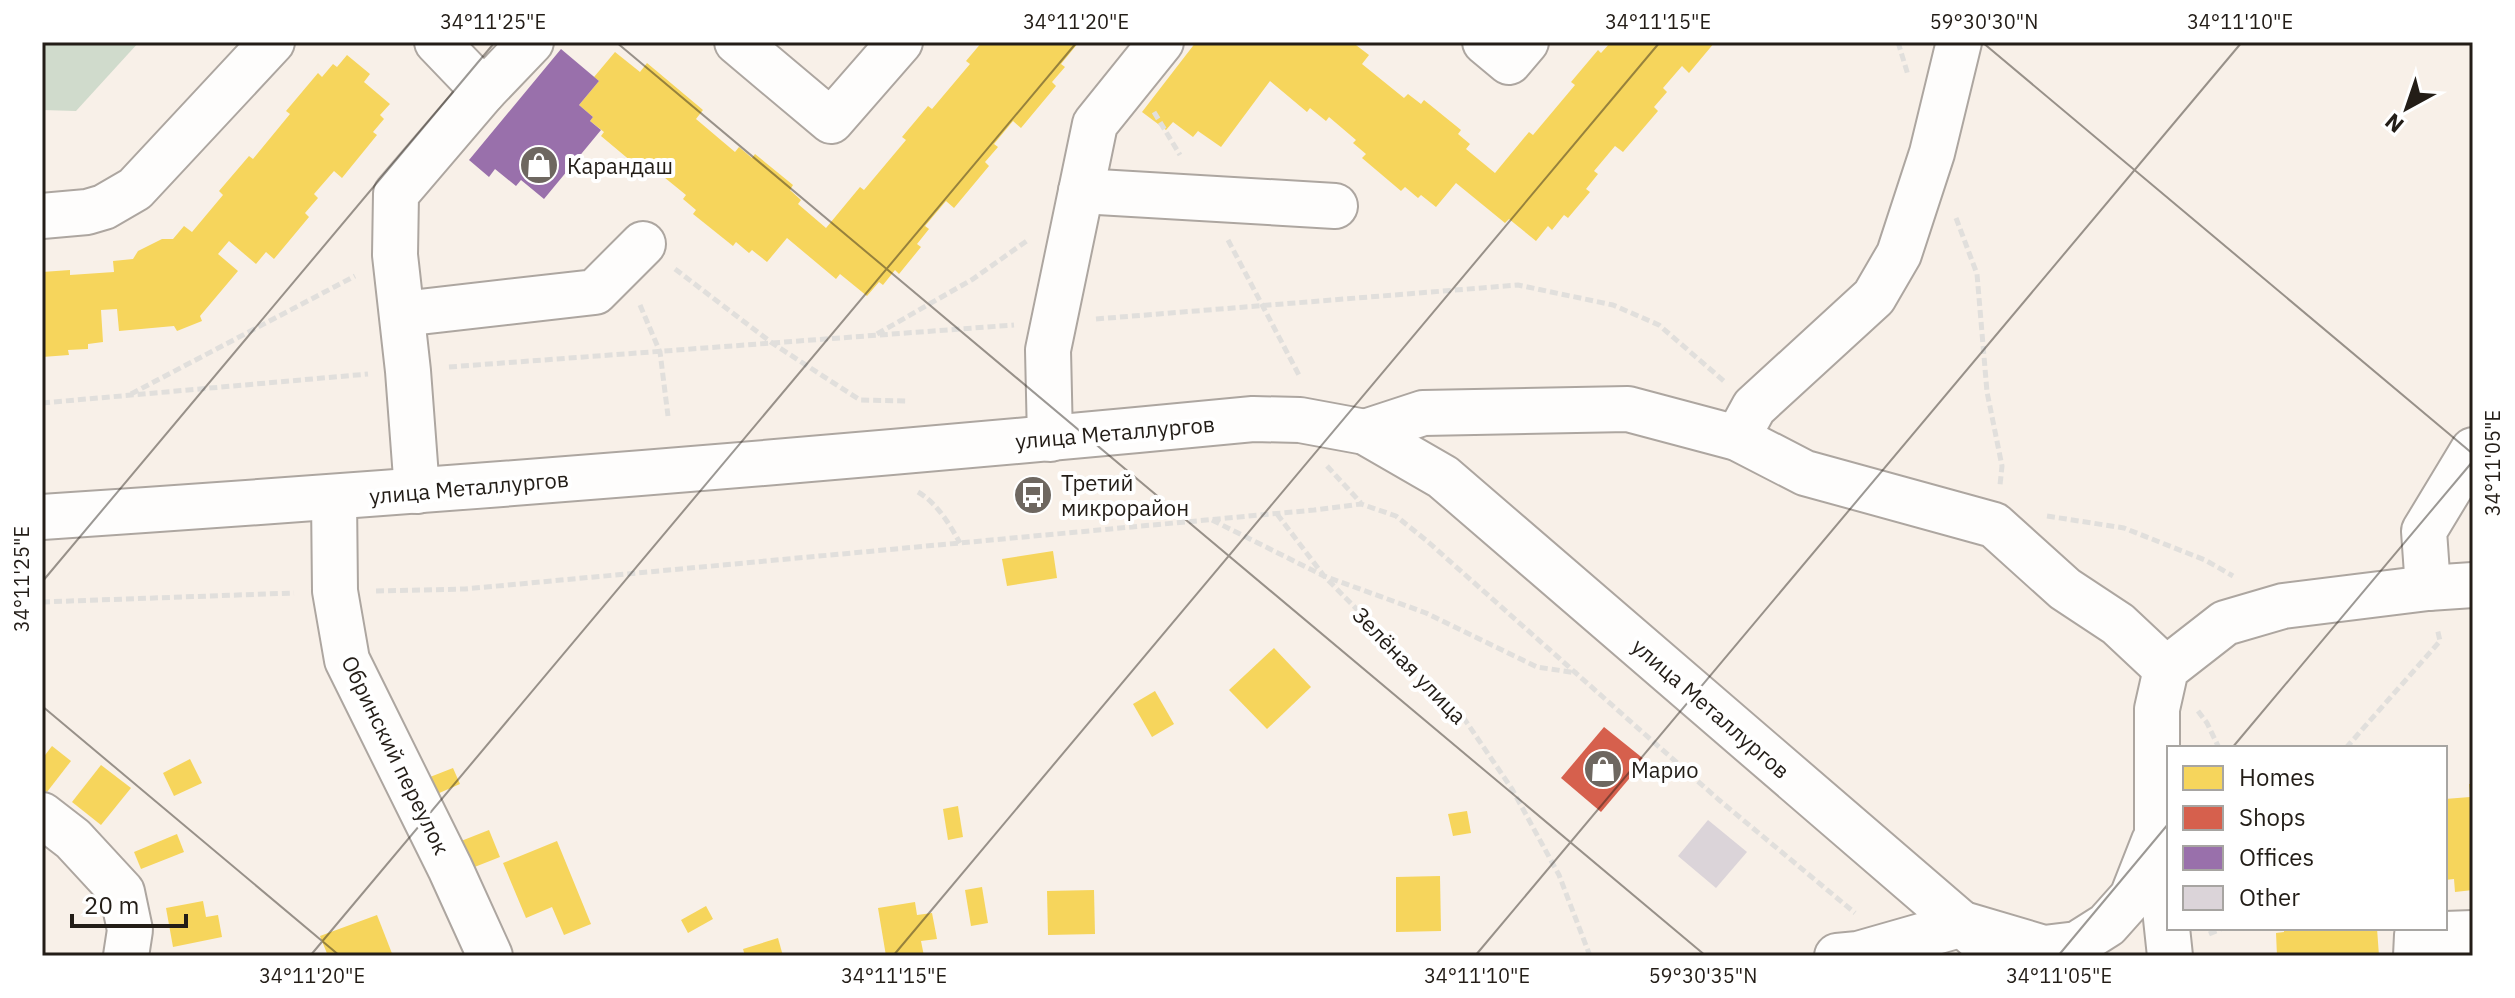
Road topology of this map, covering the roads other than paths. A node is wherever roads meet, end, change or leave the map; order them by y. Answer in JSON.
{"nodes":[{"id":1,"x":272,"y":42,"type":"edge"},
{"id":2,"x":437,"y":42,"type":"edge"},
{"id":3,"x":531,"y":42,"type":"edge"},
{"id":4,"x":737,"y":42,"type":"edge"},
{"id":5,"x":900,"y":42,"type":"edge"},
{"id":6,"x":1161,"y":42,"type":"edge"},
{"id":7,"x":1485,"y":42,"type":"edge"},
{"id":8,"x":1526,"y":42,"type":"edge"},
{"id":9,"x":1959,"y":42,"type":"edge"},
{"id":10,"x":484,"y":91,"type":"junction"},
{"id":11,"x":1081,"y":191,"type":"junction"},
{"id":12,"x":1335,"y":206,"type":"dead end"},
{"id":13,"x":42,"y":216,"type":"edge"},
{"id":14,"x":633,"y":254,"type":"road end"},
{"id":15,"x":402,"y":314,"type":"junction"},
{"id":16,"x":1746,"y":422,"type":"junction"},
{"id":17,"x":1365,"y":432,"type":"junction"},
{"id":18,"x":1050,"y":439,"type":"junction"},
{"id":19,"x":2473,"y":450,"type":"edge"},
{"id":20,"x":417,"y":491,"type":"junction"},
{"id":21,"x":334,"y":498,"type":"junction"},
{"id":22,"x":42,"y":517,"type":"edge"},
{"id":23,"x":2473,"y":585,"type":"edge"},
{"id":24,"x":2428,"y":588,"type":"junction"},
{"id":25,"x":2166,"y":669,"type":"junction"},
{"id":26,"x":42,"y":815,"type":"edge"},
{"id":27,"x":2157,"y":834,"type":"junction"},
{"id":28,"x":1963,"y":924,"type":"junction"},
{"id":29,"x":2167,"y":928,"type":"edge"},
{"id":30,"x":2167,"y":930,"type":"edge"},
{"id":31,"x":2473,"y":933,"type":"edge"},
{"id":32,"x":126,"y":956,"type":"edge"},
{"id":33,"x":490,"y":956,"type":"edge"},
{"id":34,"x":1837,"y":956,"type":"edge"},
{"id":35,"x":1999,"y":956,"type":"edge"},
{"id":36,"x":2170,"y":956,"type":"edge"},
{"id":37,"x":2416,"y":956,"type":"edge"}],
"edges":[{"from":1,"to":13,"type":"street"},
{"from":2,"to":10,"type":"street"},
{"from":3,"to":10,"type":"street"},
{"from":4,"to":5,"type":"street"},
{"from":6,"to":11,"type":"street"},
{"from":7,"to":8,"type":"street"},
{"from":9,"to":16,"type":"street"},
{"from":10,"to":15,"type":"street"},
{"from":11,"to":12,"type":"street"},
{"from":11,"to":18,"type":"street"},
{"from":14,"to":15,"type":"street"},
{"from":15,"to":20,"type":"street"},
{"from":16,"to":17,"type":"street"},
{"from":16,"to":25,"type":"street"},
{"from":17,"to":18,"type":"street","name":"улица Металлургов"},
{"from":17,"to":28,"type":"street","name":"улица Металлургов"},
{"from":18,"to":20,"type":"street","name":"улица Металлургов"},
{"from":19,"to":24,"type":"street"},
{"from":20,"to":21,"type":"street","name":"улица Металлургов"},
{"from":21,"to":22,"type":"street","name":"улица Металлургов"},
{"from":21,"to":33,"type":"street","name":"Обринский переулок"},
{"from":23,"to":24,"type":"street"},
{"from":24,"to":25,"type":"street"},
{"from":25,"to":27,"type":"street"},
{"from":26,"to":32,"type":"street"},
{"from":27,"to":28,"type":"street"},
{"from":27,"to":29,"type":"street"},
{"from":28,"to":34,"type":"street"},
{"from":28,"to":35,"type":"street","name":"улица Металлургов"},
{"from":30,"to":36,"type":"street"},
{"from":31,"to":37,"type":"street"}]}
